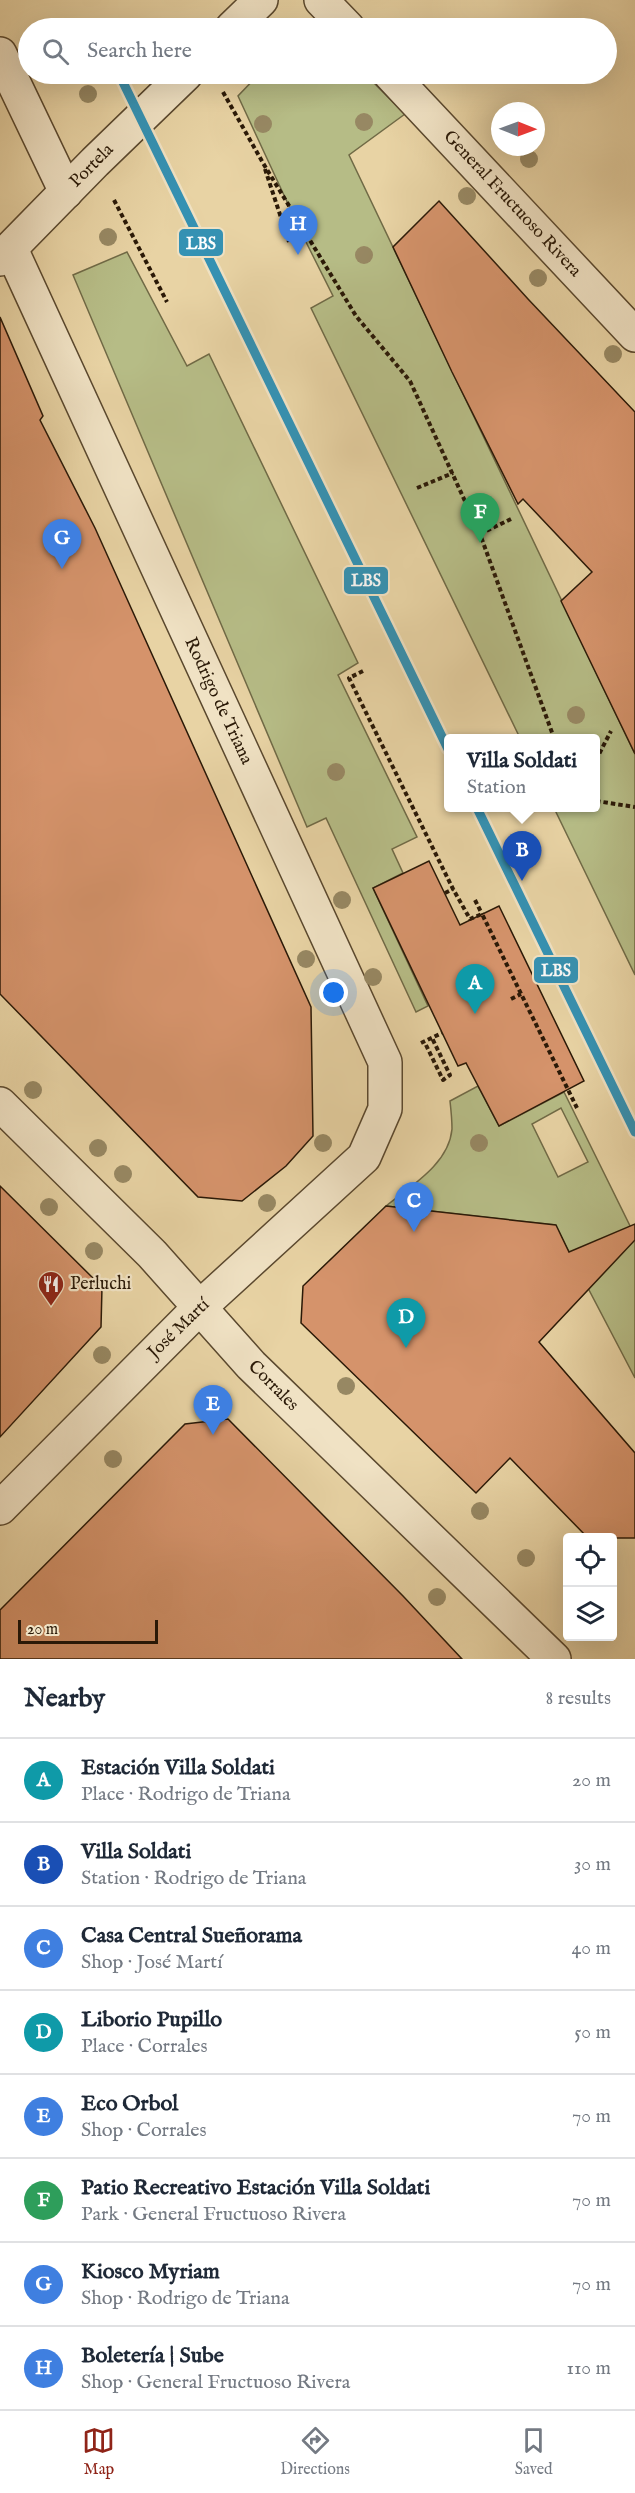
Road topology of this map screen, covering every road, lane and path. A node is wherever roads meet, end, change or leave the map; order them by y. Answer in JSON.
{"nodes":[{"id":1,"x":261,"y":0,"type":"edge"},
{"id":2,"x":321,"y":0,"type":"edge"},
{"id":3,"x":242,"y":18,"type":"edge"},
{"id":4,"x":338,"y":18,"type":"edge"},
{"id":5,"x":0,"y":54,"type":"edge"},
{"id":6,"x":176,"y":84,"type":"edge"},
{"id":7,"x":219,"y":84,"type":"edge"},
{"id":8,"x":399,"y":84,"type":"edge"},
{"id":9,"x":95,"y":162,"type":"junction"},
{"id":10,"x":263,"y":163,"type":"junction"},
{"id":11,"x":66,"y":192,"type":"junction"},
{"id":12,"x":289,"y":242,"type":"dead end"},
{"id":13,"x":5,"y":254,"type":"edge"},
{"id":14,"x":167,"y":302,"type":"dead end"},
{"id":15,"x":635,"y":335,"type":"edge"},
{"id":16,"x":453,"y":473,"type":"junction"},
{"id":17,"x":417,"y":488,"type":"dead end"},
{"id":18,"x":511,"y":519,"type":"dead end"},
{"id":19,"x":480,"y":534,"type":"junction"},
{"id":20,"x":363,"y":671,"type":"dead end"},
{"id":21,"x":611,"y":730,"type":"dead end"},
{"id":22,"x":553,"y":734,"type":"edge"},
{"id":23,"x":600,"y":752,"type":"edge"},
{"id":24,"x":600,"y":802,"type":"edge"},
{"id":25,"x":635,"y":807,"type":"edge"},
{"id":26,"x":453,"y":889,"type":"junction"},
{"id":27,"x":445,"y":893,"type":"dead end"},
{"id":28,"x":475,"y":900,"type":"dead end"},
{"id":29,"x":482,"y":914,"type":"junction"},
{"id":30,"x":521,"y":994,"type":"junction"},
{"id":31,"x":511,"y":999,"type":"dead end"},
{"id":32,"x":432,"y":1038,"type":"dead end"},
{"id":33,"x":424,"y":1042,"type":"dead end"},
{"id":34,"x":0,"y":1104,"type":"edge"},
{"id":35,"x":577,"y":1108,"type":"dead end"},
{"id":36,"x":364,"y":1157,"type":"joint"},
{"id":37,"x":200,"y":1307,"type":"junction"},
{"id":38,"x":0,"y":1508,"type":"edge"},
{"id":39,"x":554,"y":1659,"type":"edge"}],
"edges":[{"from":1,"to":3,"type":"street"},
{"from":2,"to":4,"type":"street"},
{"from":5,"to":11,"type":"street"},
{"from":6,"to":9,"type":"street","name":"Portela"},
{"from":7,"to":10,"type":"path"},
{"from":8,"to":15,"type":"street","name":"General Fructuoso Rivera"},
{"from":9,"to":11,"type":"street","name":"Portela"},
{"from":9,"to":14,"type":"path"},
{"from":10,"to":12,"type":"path"},
{"from":10,"to":16,"type":"path"},
{"from":11,"to":13,"type":"street","name":"Portela"},
{"from":13,"to":36,"type":"street","name":"Rodrigo de Triana"},
{"from":16,"to":17,"type":"path"},
{"from":16,"to":19,"type":"path"},
{"from":18,"to":19,"type":"path"},
{"from":19,"to":22,"type":"path"},
{"from":20,"to":26,"type":"path"},
{"from":21,"to":23,"type":"path"},
{"from":24,"to":25,"type":"path"},
{"from":26,"to":27,"type":"path"},
{"from":26,"to":29,"type":"path"},
{"from":28,"to":29,"type":"path"},
{"from":29,"to":30,"type":"path"},
{"from":30,"to":31,"type":"path"},
{"from":30,"to":35,"type":"path"},
{"from":32,"to":33,"type":"path"},
{"from":34,"to":37,"type":"street","name":"Corrales"},
{"from":36,"to":37,"type":"street","name":"José Martí"},
{"from":37,"to":38,"type":"street","name":"José Martí"},
{"from":37,"to":39,"type":"street","name":"Corrales"}]}
